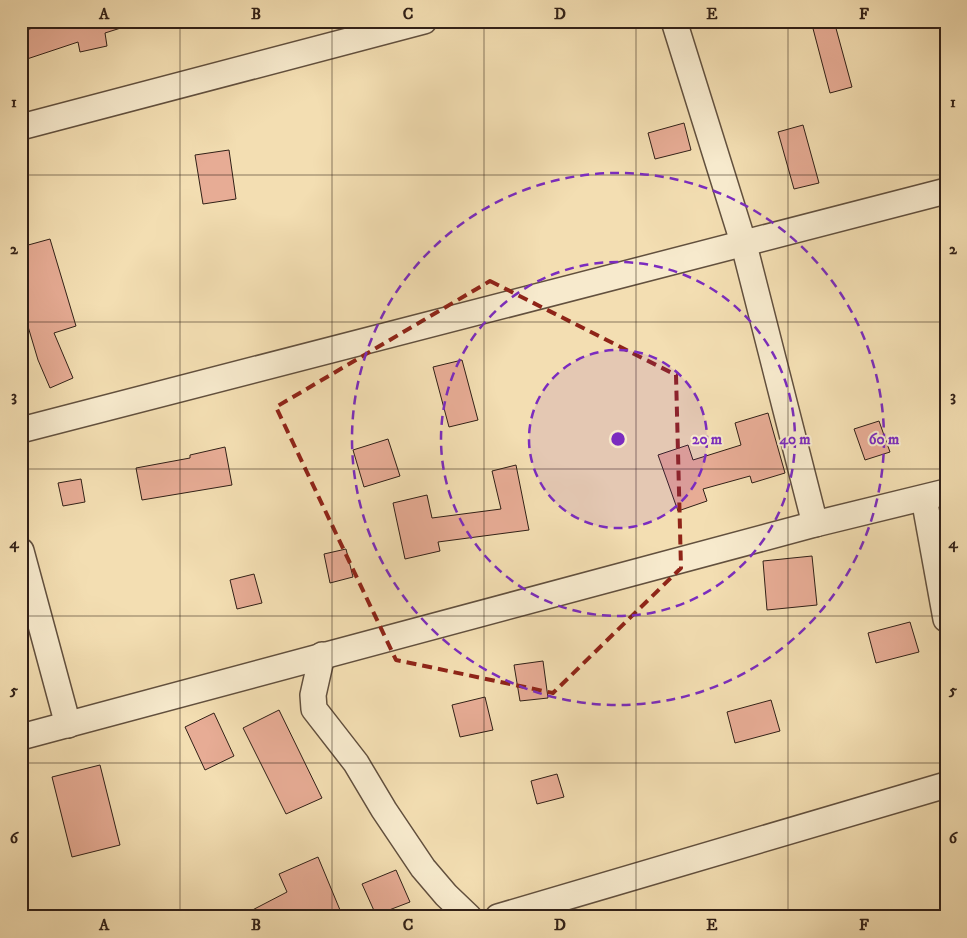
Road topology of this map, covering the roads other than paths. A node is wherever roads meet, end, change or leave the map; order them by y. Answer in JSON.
{"nodes":[{"id":1,"x":424,"y":21,"type":"edge"},
{"id":2,"x":674,"y":21,"type":"edge"},
{"id":3,"x":21,"y":128,"type":"edge"},
{"id":4,"x":946,"y":191,"type":"edge"},
{"id":5,"x":744,"y":244,"type":"junction"},
{"id":6,"x":21,"y":430,"type":"edge"},
{"id":7,"x":935,"y":495,"type":"edge"},
{"id":8,"x":815,"y":524,"type":"junction"},
{"id":9,"x":21,"y":550,"type":"edge"},
{"id":10,"x":946,"y":619,"type":"edge"},
{"id":11,"x":322,"y":655,"type":"junction"},
{"id":12,"x":68,"y":725,"type":"junction"},
{"id":13,"x":21,"y":737,"type":"edge"},
{"id":14,"x":946,"y":785,"type":"edge"},
{"id":15,"x":469,"y":917,"type":"edge"},
{"id":16,"x":498,"y":917,"type":"edge"}],
"edges":[{"from":1,"to":3,"type":"street"},
{"from":2,"to":5,"type":"street"},
{"from":4,"to":5,"type":"street"},
{"from":5,"to":6,"type":"street"},
{"from":5,"to":8,"type":"street"},
{"from":7,"to":8,"type":"street"},
{"from":7,"to":10,"type":"street"},
{"from":8,"to":11,"type":"street"},
{"from":9,"to":12,"type":"street"},
{"from":11,"to":12,"type":"street"},
{"from":11,"to":15,"type":"street"},
{"from":12,"to":13,"type":"street"},
{"from":14,"to":16,"type":"street"}]}
